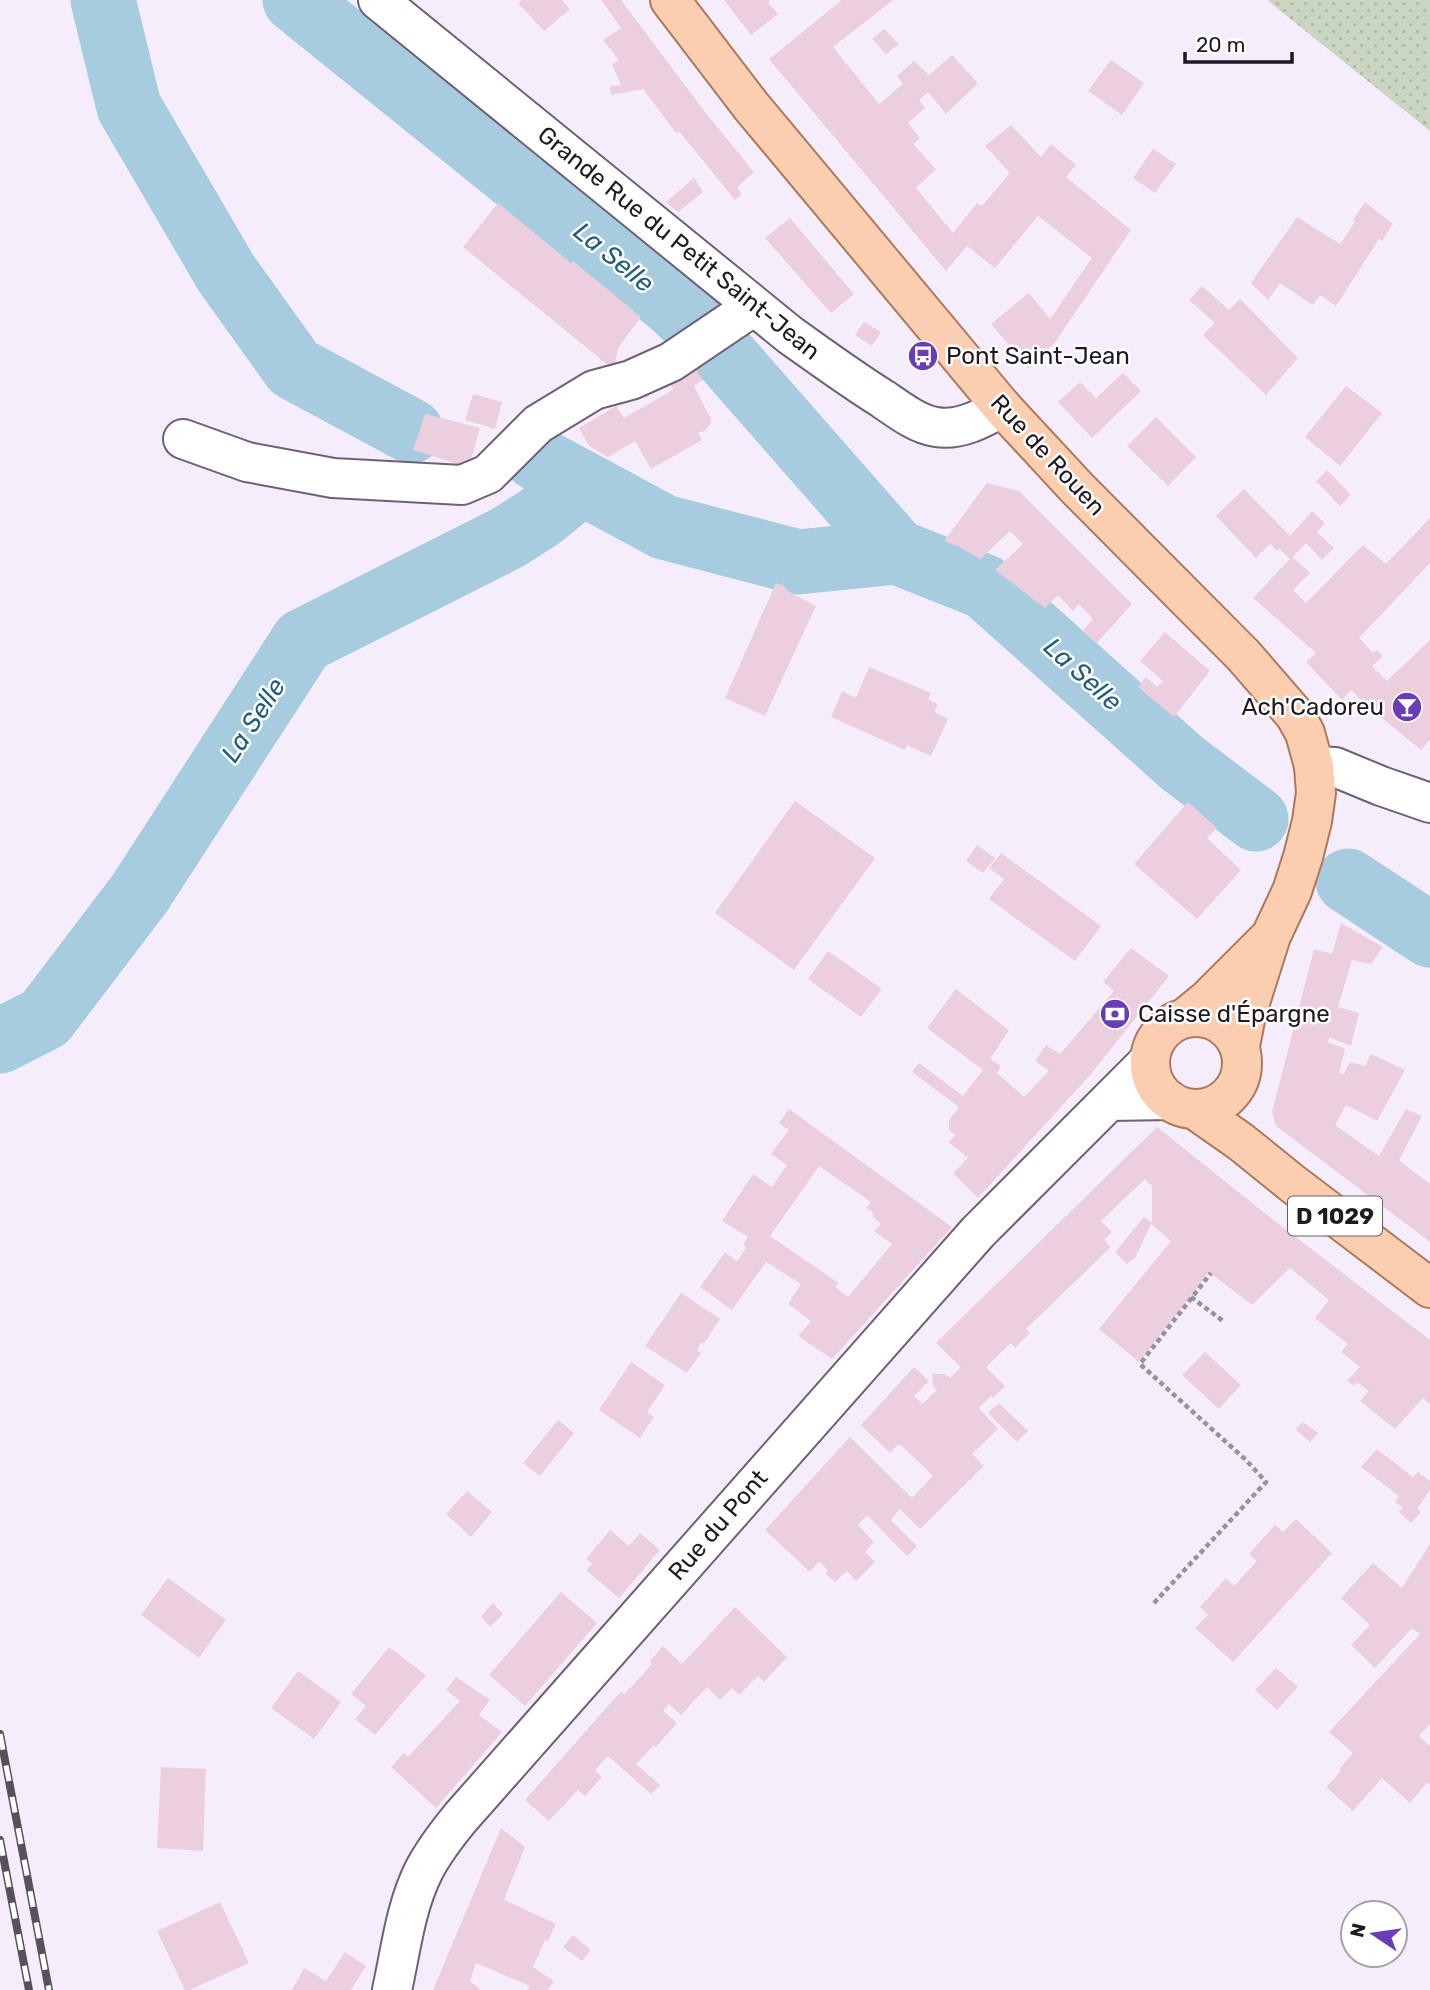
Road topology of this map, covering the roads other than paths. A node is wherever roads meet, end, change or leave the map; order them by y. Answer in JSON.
{"nodes":[{"id":1,"x":377,"y":0,"type":"edge"},
{"id":2,"x":670,"y":0,"type":"edge"},
{"id":3,"x":754,"y":306,"type":"junction"},
{"id":4,"x":1002,"y":407,"type":"junction"},
{"id":5,"x":183,"y":439,"type":"dead end"},
{"id":6,"x":1314,"y":766,"type":"junction"},
{"id":7,"x":1430,"y":803,"type":"edge"},
{"id":8,"x":1271,"y":936,"type":"junction"},
{"id":9,"x":1185,"y":1018,"type":"junction"},
{"id":10,"x":1150,"y":1060,"type":"junction"},
{"id":11,"x":1239,"y":1065,"type":"junction"},
{"id":12,"x":1110,"y":1101,"type":"junction"},
{"id":13,"x":1182,"y":1105,"type":"junction"},
{"id":14,"x":1241,"y":1142,"type":"junction"},
{"id":15,"x":1430,"y":1288,"type":"edge"},
{"id":16,"x":392,"y":1990,"type":"edge"}],
"edges":[{"from":1,"to":3,"type":"street","name":"Grande Rue du Petit Saint-Jean"},
{"from":2,"to":4,"type":"main road","name":"Rue de Rouen"},
{"from":3,"to":4,"type":"street","name":"Grande Rue du Petit Saint-Jean"},
{"from":3,"to":5,"type":"street"},
{"from":4,"to":6,"type":"main road","name":"Rue de Rouen"},
{"from":6,"to":7,"type":"street"},
{"from":6,"to":8,"type":"main road","name":"Rue de Rouen"},
{"from":8,"to":9,"type":"main road"},
{"from":8,"to":11,"type":"main road"},
{"from":9,"to":10,"type":"main road"},
{"from":9,"to":11,"type":"main road"},
{"from":10,"to":12,"type":"street","name":"Rue du Pont"},
{"from":10,"to":13,"type":"main road"},
{"from":11,"to":13,"type":"main road"},
{"from":11,"to":14,"type":"main road"},
{"from":12,"to":13,"type":"street"},
{"from":12,"to":16,"type":"street","name":"Rue du Pont"},
{"from":13,"to":14,"type":"main road","number":"D 1029"},
{"from":14,"to":15,"type":"main road","number":"D 1029"}]}
